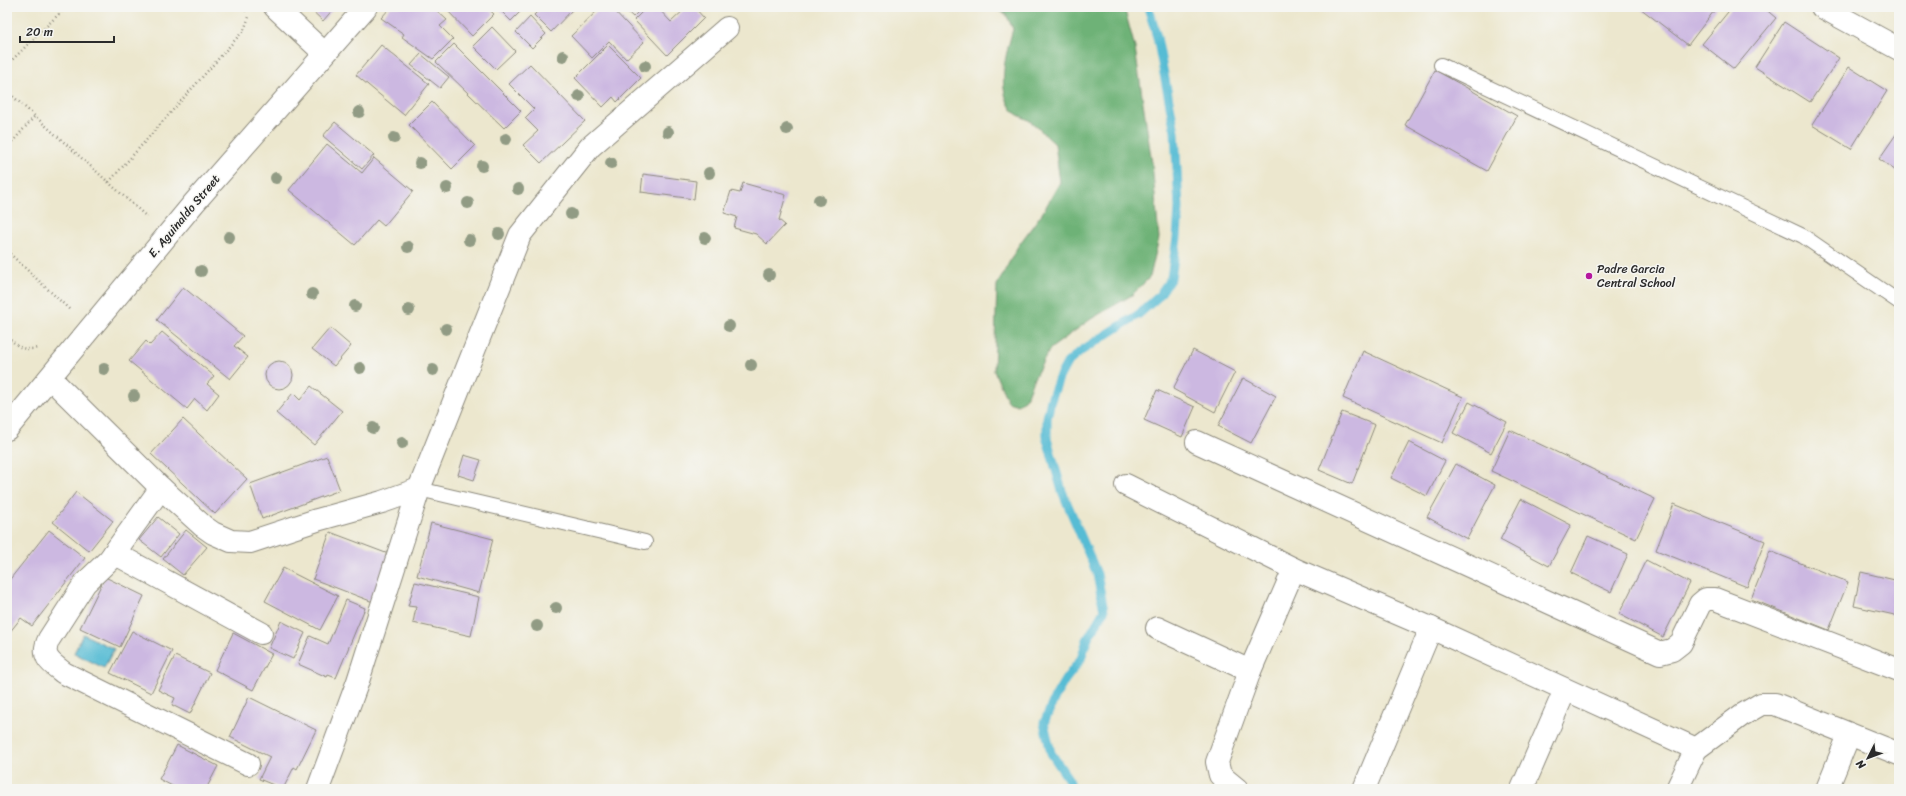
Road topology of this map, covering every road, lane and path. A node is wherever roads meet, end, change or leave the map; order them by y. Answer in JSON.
{"nodes":[{"id":1,"x":66,"y":7,"type":"edge"},
{"id":2,"x":243,"y":7,"type":"edge"},
{"id":3,"x":275,"y":7,"type":"edge"},
{"id":4,"x":366,"y":7,"type":"edge"},
{"id":5,"x":1822,"y":7,"type":"edge"},
{"id":6,"x":727,"y":28,"type":"dead end"},
{"id":7,"x":1899,"y":48,"type":"edge"},
{"id":8,"x":324,"y":53,"type":"junction"},
{"id":9,"x":7,"y":65,"type":"edge"},
{"id":10,"x":1441,"y":65,"type":"dead end"},
{"id":11,"x":7,"y":91,"type":"edge"},
{"id":12,"x":34,"y":116,"type":"junction"},
{"id":13,"x":7,"y":148,"type":"edge"},
{"id":14,"x":109,"y":182,"type":"junction"},
{"id":15,"x":169,"y":234,"type":"junction"},
{"id":16,"x":7,"y":251,"type":"edge"},
{"id":17,"x":1899,"y":302,"type":"edge"},
{"id":18,"x":76,"y":316,"type":"dead end"},
{"id":19,"x":51,"y":378,"type":"junction"},
{"id":20,"x":7,"y":429,"type":"edge"},
{"id":21,"x":1197,"y":442,"type":"dead end"},
{"id":22,"x":1126,"y":485,"type":"dead end"},
{"id":23,"x":161,"y":488,"type":"junction"},
{"id":24,"x":419,"y":489,"type":"junction"},
{"id":25,"x":645,"y":542,"type":"dead end"},
{"id":26,"x":114,"y":553,"type":"junction"},
{"id":27,"x":1294,"y":569,"type":"junction"},
{"id":28,"x":1157,"y":628,"type":"dead end"},
{"id":29,"x":1431,"y":628,"type":"junction"},
{"id":30,"x":261,"y":632,"type":"dead end"},
{"id":31,"x":1899,"y":670,"type":"edge"},
{"id":32,"x":1250,"y":671,"type":"junction"},
{"id":33,"x":1565,"y":690,"type":"junction"},
{"id":34,"x":1849,"y":735,"type":"junction"},
{"id":35,"x":1696,"y":749,"type":"junction"},
{"id":36,"x":1899,"y":754,"type":"edge"},
{"id":37,"x":248,"y":764,"type":"dead end"},
{"id":38,"x":318,"y":789,"type":"edge"},
{"id":39,"x":1237,"y":789,"type":"edge"},
{"id":40,"x":1364,"y":789,"type":"edge"},
{"id":41,"x":1522,"y":789,"type":"edge"},
{"id":42,"x":1677,"y":789,"type":"edge"},
{"id":43,"x":1827,"y":789,"type":"edge"}],
"edges":[{"from":1,"to":9,"type":"path"},
{"from":2,"to":14,"type":"path"},
{"from":3,"to":8,"type":"street"},
{"from":4,"to":8,"type":"street","name":"E. Aguinaldo Street"},
{"from":5,"to":7,"type":"street"},
{"from":6,"to":24,"type":"street"},
{"from":8,"to":15,"type":"street","name":"E. Aguinaldo Street"},
{"from":10,"to":17,"type":"lane"},
{"from":11,"to":12,"type":"path"},
{"from":12,"to":13,"type":"path"},
{"from":12,"to":14,"type":"path"},
{"from":14,"to":15,"type":"path"},
{"from":15,"to":19,"type":"street","name":"E. Aguinaldo Street"},
{"from":16,"to":18,"type":"path"},
{"from":19,"to":20,"type":"street","name":"E. Aguinaldo Street"},
{"from":19,"to":23,"type":"street"},
{"from":21,"to":31,"type":"street"},
{"from":22,"to":27,"type":"street"},
{"from":23,"to":24,"type":"street"},
{"from":23,"to":26,"type":"street"},
{"from":24,"to":25,"type":"lane"},
{"from":24,"to":38,"type":"street"},
{"from":26,"to":30,"type":"street"},
{"from":26,"to":37,"type":"street"},
{"from":27,"to":29,"type":"street"},
{"from":27,"to":32,"type":"street"},
{"from":28,"to":32,"type":"street"},
{"from":29,"to":33,"type":"street"},
{"from":29,"to":40,"type":"street"},
{"from":32,"to":39,"type":"street"},
{"from":33,"to":35,"type":"street"},
{"from":33,"to":41,"type":"street"},
{"from":34,"to":35,"type":"street"},
{"from":34,"to":36,"type":"street"},
{"from":34,"to":43,"type":"street"},
{"from":35,"to":42,"type":"street"}]}
